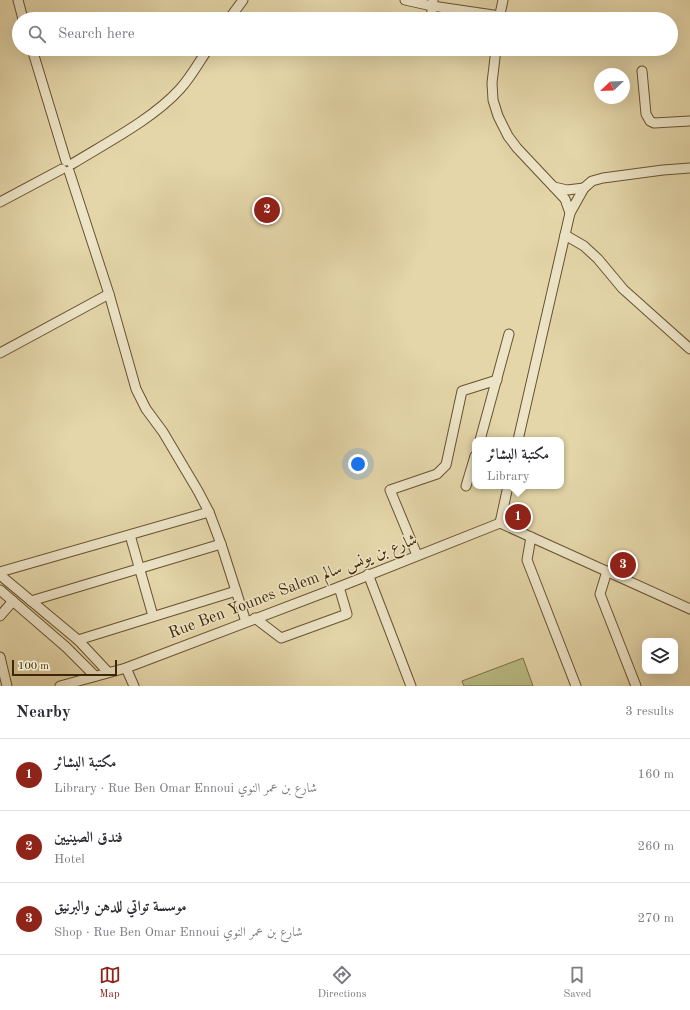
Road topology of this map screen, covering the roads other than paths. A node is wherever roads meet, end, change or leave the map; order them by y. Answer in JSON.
{"nodes":[{"id":1,"x":18,"y":0,"type":"edge"},
{"id":2,"x":243,"y":0,"type":"edge"},
{"id":3,"x":405,"y":0,"type":"edge"},
{"id":4,"x":503,"y":0,"type":"edge"},
{"id":5,"x":433,"y":3,"type":"edge"},
{"id":6,"x":21,"y":12,"type":"edge"},
{"id":7,"x":234,"y":12,"type":"edge"},
{"id":8,"x":473,"y":12,"type":"edge"},
{"id":9,"x":501,"y":12,"type":"edge"},
{"id":10,"x":34,"y":56,"type":"edge"},
{"id":11,"x":203,"y":56,"type":"edge"},
{"id":12,"x":495,"y":56,"type":"edge"},
{"id":13,"x":642,"y":70,"type":"dead end"},
{"id":14,"x":690,"y":121,"type":"edge"},
{"id":15,"x":67,"y":166,"type":"junction"},
{"id":16,"x":690,"y":168,"type":"edge"},
{"id":17,"x":554,"y":187,"type":"junction"},
{"id":18,"x":584,"y":188,"type":"junction"},
{"id":19,"x":0,"y":202,"type":"edge"},
{"id":20,"x":570,"y":213,"type":"junction"},
{"id":21,"x":565,"y":235,"type":"junction"},
{"id":22,"x":109,"y":294,"type":"junction"},
{"id":23,"x":509,"y":334,"type":"dead end"},
{"id":24,"x":690,"y":349,"type":"edge"},
{"id":25,"x":0,"y":353,"type":"edge"},
{"id":26,"x":497,"y":380,"type":"junction"},
{"id":27,"x":481,"y":437,"type":"edge"},
{"id":28,"x":519,"y":437,"type":"edge"},
{"id":29,"x":472,"y":466,"type":"edge"},
{"id":30,"x":466,"y":486,"type":"dead end"},
{"id":31,"x":507,"y":489,"type":"edge"},
{"id":32,"x":209,"y":512,"type":"junction"},
{"id":33,"x":500,"y":523,"type":"junction"},
{"id":34,"x":130,"y":535,"type":"junction"},
{"id":35,"x":531,"y":537,"type":"junction"},
{"id":36,"x":221,"y":544,"type":"junction"},
{"id":37,"x":417,"y":556,"type":"junction"},
{"id":38,"x":140,"y":569,"type":"junction"},
{"id":39,"x":607,"y":571,"type":"junction"},
{"id":40,"x":0,"y":573,"type":"edge"},
{"id":41,"x":368,"y":574,"type":"junction"},
{"id":42,"x":338,"y":587,"type":"junction"},
{"id":43,"x":0,"y":590,"type":"edge"},
{"id":44,"x":236,"y":591,"type":"junction"},
{"id":45,"x":13,"y":601,"type":"junction"},
{"id":46,"x":32,"y":601,"type":"junction"},
{"id":47,"x":690,"y":609,"type":"edge"},
{"id":48,"x":0,"y":616,"type":"edge"},
{"id":49,"x":153,"y":616,"type":"junction"},
{"id":50,"x":255,"y":618,"type":"junction"},
{"id":51,"x":246,"y":622,"type":"junction"},
{"id":52,"x":78,"y":640,"type":"junction"},
{"id":53,"x":0,"y":657,"type":"edge"},
{"id":54,"x":126,"y":668,"type":"junction"},
{"id":55,"x":108,"y":672,"type":"junction"},
{"id":56,"x":95,"y":676,"type":"junction"},
{"id":57,"x":7,"y":686,"type":"edge"},
{"id":58,"x":60,"y":686,"type":"edge"},
{"id":59,"x":134,"y":686,"type":"edge"},
{"id":60,"x":411,"y":686,"type":"edge"},
{"id":61,"x":576,"y":686,"type":"edge"},
{"id":62,"x":636,"y":686,"type":"edge"}],
"edges":[{"from":1,"to":6,"type":"street"},
{"from":2,"to":7,"type":"street"},
{"from":3,"to":5,"type":"street"},
{"from":4,"to":9,"type":"street"},
{"from":5,"to":8,"type":"street"},
{"from":10,"to":15,"type":"street"},
{"from":11,"to":15,"type":"street"},
{"from":12,"to":17,"type":"street"},
{"from":13,"to":14,"type":"street"},
{"from":15,"to":19,"type":"street"},
{"from":15,"to":22,"type":"street"},
{"from":16,"to":18,"type":"street"},
{"from":17,"to":18,"type":"street"},
{"from":17,"to":20,"type":"street"},
{"from":18,"to":20,"type":"street"},
{"from":20,"to":21,"type":"street"},
{"from":21,"to":24,"type":"street"},
{"from":21,"to":28,"type":"street"},
{"from":22,"to":25,"type":"street"},
{"from":22,"to":32,"type":"street"},
{"from":23,"to":26,"type":"street"},
{"from":26,"to":27,"type":"street"},
{"from":26,"to":37,"type":"street"},
{"from":29,"to":30,"type":"street"},
{"from":31,"to":33,"type":"street"},
{"from":32,"to":34,"type":"street"},
{"from":32,"to":36,"type":"street"},
{"from":33,"to":35,"type":"street"},
{"from":33,"to":37,"type":"street","name":"Rue Ben Younes Salem شارع بن يونس سالم"},
{"from":34,"to":38,"type":"street"},
{"from":34,"to":40,"type":"street"},
{"from":35,"to":39,"type":"street"},
{"from":35,"to":61,"type":"street"},
{"from":36,"to":38,"type":"street"},
{"from":36,"to":44,"type":"street"},
{"from":37,"to":41,"type":"street","name":"Rue Ben Younes Salem شارع بن يونس سالم"},
{"from":38,"to":46,"type":"street"},
{"from":38,"to":49,"type":"street"},
{"from":39,"to":47,"type":"street"},
{"from":39,"to":62,"type":"street"},
{"from":40,"to":46,"type":"street"},
{"from":41,"to":42,"type":"street","name":"Rue Ben Younes Salem شارع بن يونس سالم"},
{"from":41,"to":60,"type":"street"},
{"from":42,"to":50,"type":"street","name":"Rue Ben Younes Salem شارع بن يونس سالم"},
{"from":42,"to":50,"type":"street"},
{"from":43,"to":45,"type":"street"},
{"from":44,"to":49,"type":"street"},
{"from":44,"to":51,"type":"street"},
{"from":45,"to":48,"type":"street"},
{"from":45,"to":56,"type":"street"},
{"from":46,"to":52,"type":"street"},
{"from":49,"to":52,"type":"street"},
{"from":50,"to":51,"type":"street","name":"Rue Ben Younes Salem شارع بن يونس سالم"},
{"from":51,"to":54,"type":"street","name":"Rue Ben Younes Salem شارع بن يونس سالم"},
{"from":52,"to":55,"type":"street"},
{"from":53,"to":57,"type":"street"},
{"from":54,"to":55,"type":"street","name":"Rue Ben Younes Salem شارع بن يونس سالم"},
{"from":54,"to":59,"type":"street"},
{"from":55,"to":56,"type":"street","name":"Rue Ben Younes Salem شارع بن يونس سالم"},
{"from":56,"to":58,"type":"street","name":"Rue Ben Younes Salem شارع بن يونس سالم"}]}
